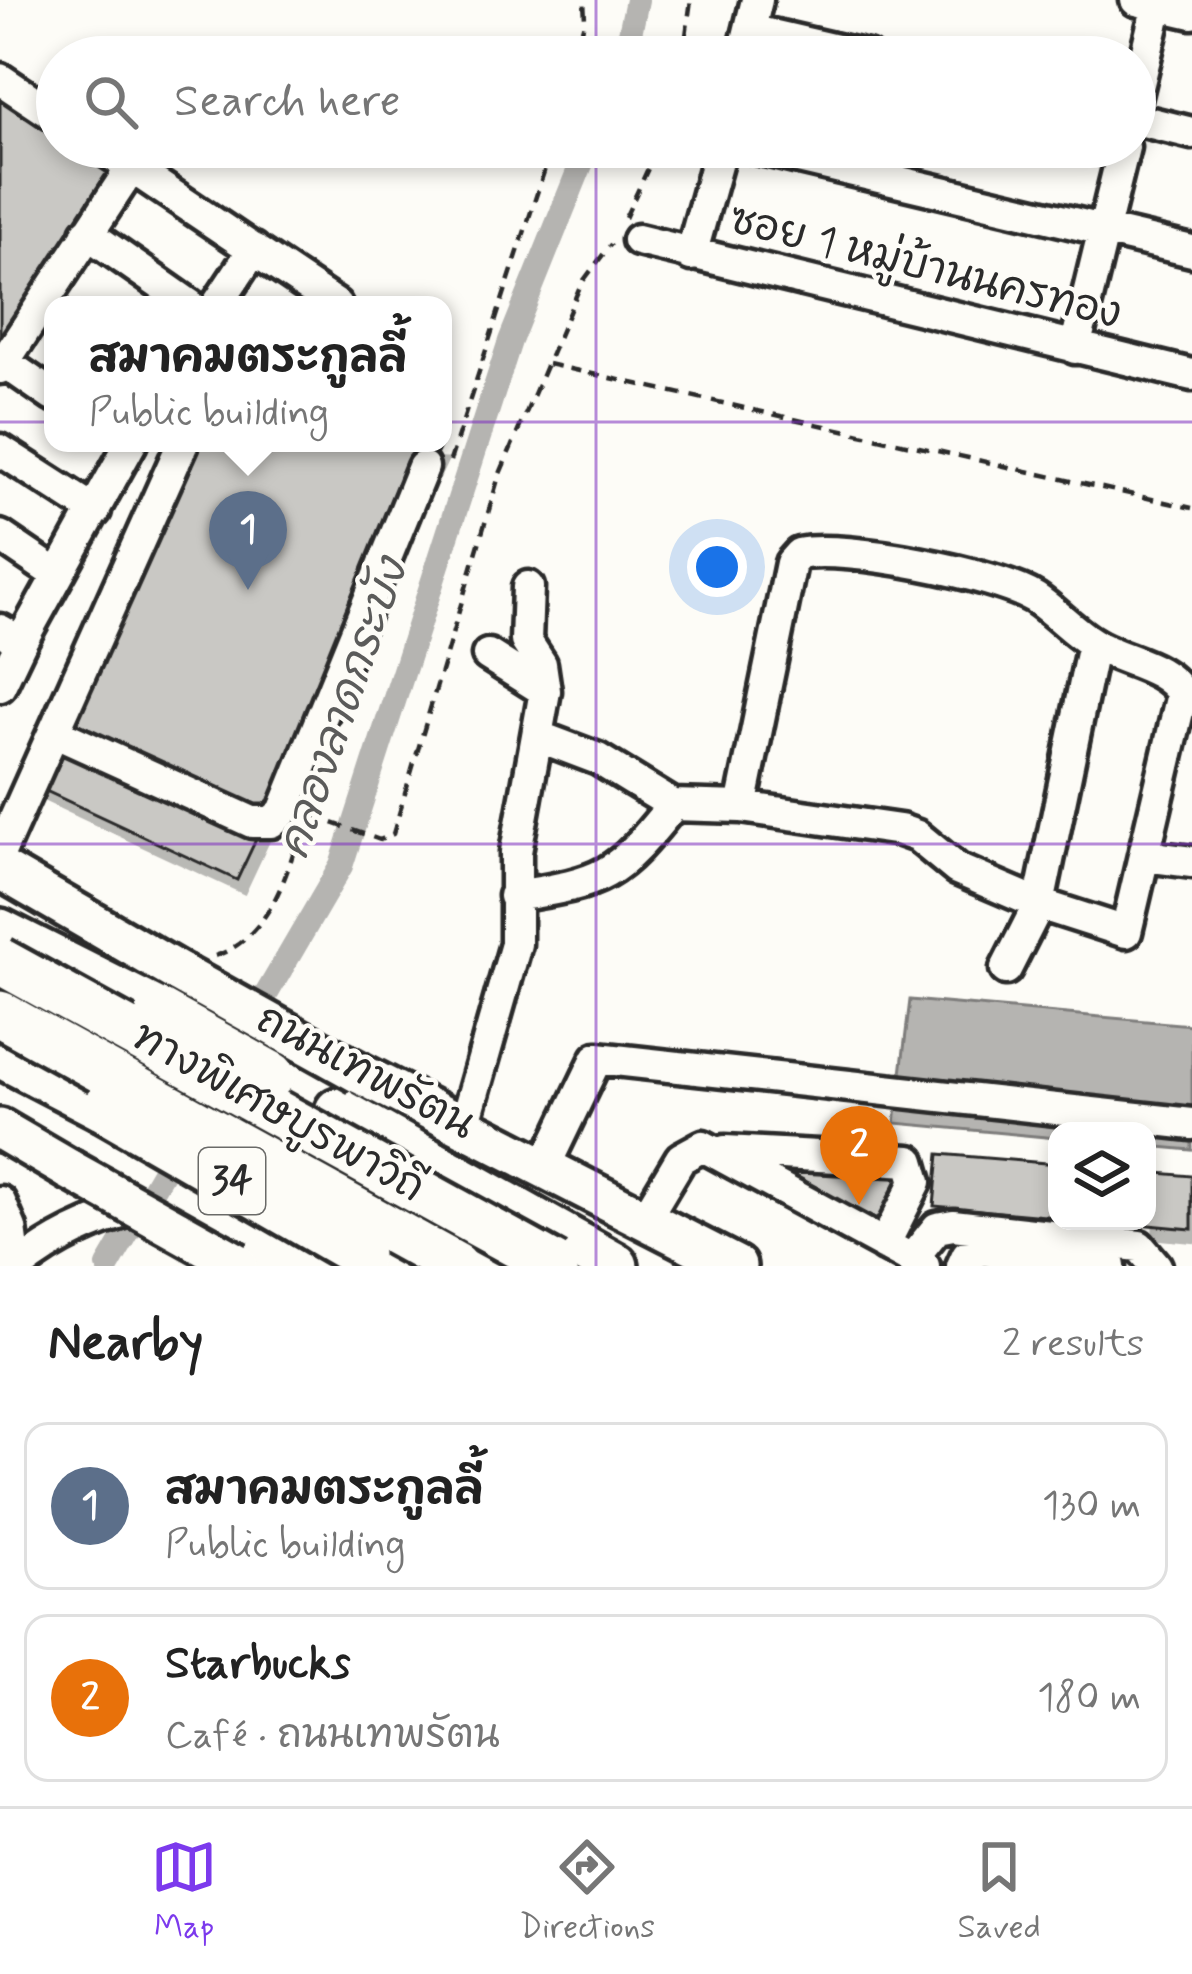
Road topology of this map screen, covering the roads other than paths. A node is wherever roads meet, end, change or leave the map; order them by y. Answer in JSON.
{"nodes":[{"id":1,"x":1151,"y":2,"type":"edge"},
{"id":2,"x":1192,"y":13,"type":"edge"},
{"id":3,"x":750,"y":29,"type":"edge"},
{"id":4,"x":779,"y":36,"type":"edge"},
{"id":5,"x":1145,"y":36,"type":"edge"},
{"id":6,"x":0,"y":80,"type":"edge"},
{"id":7,"x":36,"y":104,"type":"edge"},
{"id":8,"x":1156,"y":124,"type":"edge"},
{"id":9,"x":1192,"y":133,"type":"edge"},
{"id":10,"x":131,"y":168,"type":"edge"},
{"id":11,"x":133,"y":168,"type":"edge"},
{"id":12,"x":715,"y":168,"type":"edge"},
{"id":13,"x":841,"y":168,"type":"edge"},
{"id":14,"x":1119,"y":168,"type":"edge"},
{"id":15,"x":1104,"y":230,"type":"junction"},
{"id":16,"x":87,"y":233,"type":"junction"},
{"id":17,"x":638,"y":240,"type":"dead end"},
{"id":18,"x":254,"y":249,"type":"junction"},
{"id":19,"x":1192,"y":251,"type":"edge"},
{"id":20,"x":691,"y":255,"type":"junction"},
{"id":21,"x":54,"y":296,"type":"edge"},
{"id":22,"x":177,"y":296,"type":"edge"},
{"id":23,"x":223,"y":296,"type":"edge"},
{"id":24,"x":323,"y":296,"type":"edge"},
{"id":25,"x":44,"y":310,"type":"edge"},
{"id":26,"x":1075,"y":348,"type":"junction"},
{"id":27,"x":2,"y":365,"type":"edge"},
{"id":28,"x":1192,"y":376,"type":"edge"},
{"id":29,"x":44,"y":391,"type":"edge"},
{"id":30,"x":0,"y":450,"type":"edge"},
{"id":31,"x":124,"y":452,"type":"edge"},
{"id":32,"x":179,"y":452,"type":"edge"},
{"id":33,"x":423,"y":467,"type":"dead end"},
{"id":34,"x":95,"y":511,"type":"junction"},
{"id":35,"x":0,"y":536,"type":"edge"},
{"id":36,"x":56,"y":574,"type":"junction"},
{"id":37,"x":528,"y":587,"type":"dead end"},
{"id":38,"x":10,"y":636,"type":"edge"},
{"id":39,"x":1093,"y":644,"type":"junction"},
{"id":40,"x":488,"y":655,"type":"dead end"},
{"id":41,"x":0,"y":686,"type":"edge"},
{"id":42,"x":545,"y":692,"type":"junction"},
{"id":43,"x":56,"y":733,"type":"junction"},
{"id":44,"x":540,"y":737,"type":"junction"},
{"id":45,"x":673,"y":805,"type":"junction"},
{"id":46,"x":741,"y":807,"type":"junction"},
{"id":47,"x":0,"y":852,"type":"edge"},
{"id":48,"x":1145,"y":856,"type":"junction"},
{"id":49,"x":1192,"y":862,"type":"edge"},
{"id":50,"x":0,"y":868,"type":"edge"},
{"id":51,"x":514,"y":896,"type":"junction"},
{"id":52,"x":1039,"y":904,"type":"junction"},
{"id":53,"x":0,"y":932,"type":"edge"},
{"id":54,"x":0,"y":961,"type":"edge"},
{"id":55,"x":1006,"y":969,"type":"dead end"},
{"id":56,"x":170,"y":993,"type":"junction"},
{"id":57,"x":0,"y":1014,"type":"edge"},
{"id":58,"x":0,"y":1054,"type":"edge"},
{"id":59,"x":349,"y":1092,"type":"junction"},
{"id":60,"x":1192,"y":1124,"type":"edge"},
{"id":61,"x":464,"y":1126,"type":"junction"},
{"id":62,"x":0,"y":1129,"type":"edge"},
{"id":63,"x":719,"y":1151,"type":"junction"},
{"id":64,"x":544,"y":1168,"type":"junction"},
{"id":65,"x":0,"y":1202,"type":"edge"},
{"id":66,"x":138,"y":1208,"type":"junction"},
{"id":67,"x":644,"y":1220,"type":"junction"},
{"id":68,"x":906,"y":1257,"type":"edge"},
{"id":69,"x":371,"y":1260,"type":"edge"},
{"id":70,"x":240,"y":1264,"type":"edge"},
{"id":71,"x":18,"y":1266,"type":"edge"},
{"id":72,"x":456,"y":1266,"type":"edge"},
{"id":73,"x":555,"y":1266,"type":"edge"},
{"id":74,"x":615,"y":1266,"type":"edge"},
{"id":75,"x":736,"y":1266,"type":"edge"},
{"id":76,"x":962,"y":1266,"type":"edge"},
{"id":77,"x":1110,"y":1266,"type":"edge"},
{"id":78,"x":1156,"y":1266,"type":"edge"}],
"edges":[{"from":1,"to":2,"type":"street"},
{"from":1,"to":5,"type":"street"},
{"from":3,"to":4,"type":"street"},
{"from":6,"to":7,"type":"street"},
{"from":8,"to":9,"type":"street"},
{"from":10,"to":16,"type":"street"},
{"from":11,"to":18,"type":"street"},
{"from":12,"to":20,"type":"street"},
{"from":13,"to":15,"type":"street"},
{"from":14,"to":15,"type":"street"},
{"from":15,"to":19,"type":"street"},
{"from":15,"to":26,"type":"street"},
{"from":16,"to":21,"type":"street"},
{"from":16,"to":22,"type":"street"},
{"from":17,"to":20,"type":"street","name":"ซอย 1 หมู่บ้านนครทอง"},
{"from":18,"to":23,"type":"street"},
{"from":18,"to":24,"type":"street"},
{"from":20,"to":26,"type":"street","name":"ซอย 1 หมู่บ้านนครทอง"},
{"from":25,"to":27,"type":"street"},
{"from":26,"to":28,"type":"street","name":"ซอย 1 หมู่บ้านนครทอง"},
{"from":27,"to":29,"type":"street"},
{"from":30,"to":34,"type":"street"},
{"from":31,"to":34,"type":"street"},
{"from":32,"to":43,"type":"street"},
{"from":33,"to":43,"type":"street"},
{"from":34,"to":36,"type":"street"},
{"from":35,"to":36,"type":"street"},
{"from":36,"to":38,"type":"street"},
{"from":37,"to":42,"type":"street"},
{"from":38,"to":41,"type":"street"},
{"from":39,"to":46,"type":"street"},
{"from":39,"to":48,"type":"street"},
{"from":39,"to":52,"type":"street"},
{"from":40,"to":42,"type":"street"},
{"from":42,"to":44,"type":"street"},
{"from":43,"to":47,"type":"street"},
{"from":44,"to":45,"type":"street"},
{"from":44,"to":51,"type":"street"},
{"from":45,"to":46,"type":"street"},
{"from":45,"to":51,"type":"street"},
{"from":46,"to":52,"type":"street"},
{"from":48,"to":49,"type":"street"},
{"from":48,"to":52,"type":"street"},
{"from":50,"to":56,"type":"main road","name":"ถนนเทพรัตน"},
{"from":51,"to":61,"type":"street"},
{"from":52,"to":55,"type":"street"},
{"from":53,"to":56,"type":"highway","name":"ถนนเทพรัตน"},
{"from":54,"to":73,"type":"highway","name":"ทางพิเศษบูรพาวิถี","bridge":true},
{"from":56,"to":59,"type":"highway","name":"ถนนเทพรัตน","bridge":true},
{"from":57,"to":72,"type":"highway","name":"ทางพิเศษบูรพาวิถี","bridge":true},
{"from":58,"to":69,"type":"highway","number":"34","bridge":true},
{"from":59,"to":61,"type":"main road","name":"ถนนเทพรัตน"},
{"from":59,"to":74,"type":"highway","name":"ถนนเทพรัตน"},
{"from":60,"to":64,"type":"street"},
{"from":61,"to":64,"type":"main road","name":"ถนนเทพรัตน"},
{"from":62,"to":66,"type":"main road","number":"34","bridge":true},
{"from":63,"to":67,"type":"street"},
{"from":63,"to":68,"type":"street"},
{"from":63,"to":68,"type":"street"},
{"from":64,"to":67,"type":"main road","name":"ถนนเทพรัตน"},
{"from":65,"to":71,"type":"street"},
{"from":66,"to":70,"type":"main road","number":"34","bridge":true},
{"from":66,"to":71,"type":"street"},
{"from":67,"to":75,"type":"main road","name":"ถนนเทพรัตน"},
{"from":68,"to":78,"type":"street"},
{"from":76,"to":77,"type":"street"}]}
